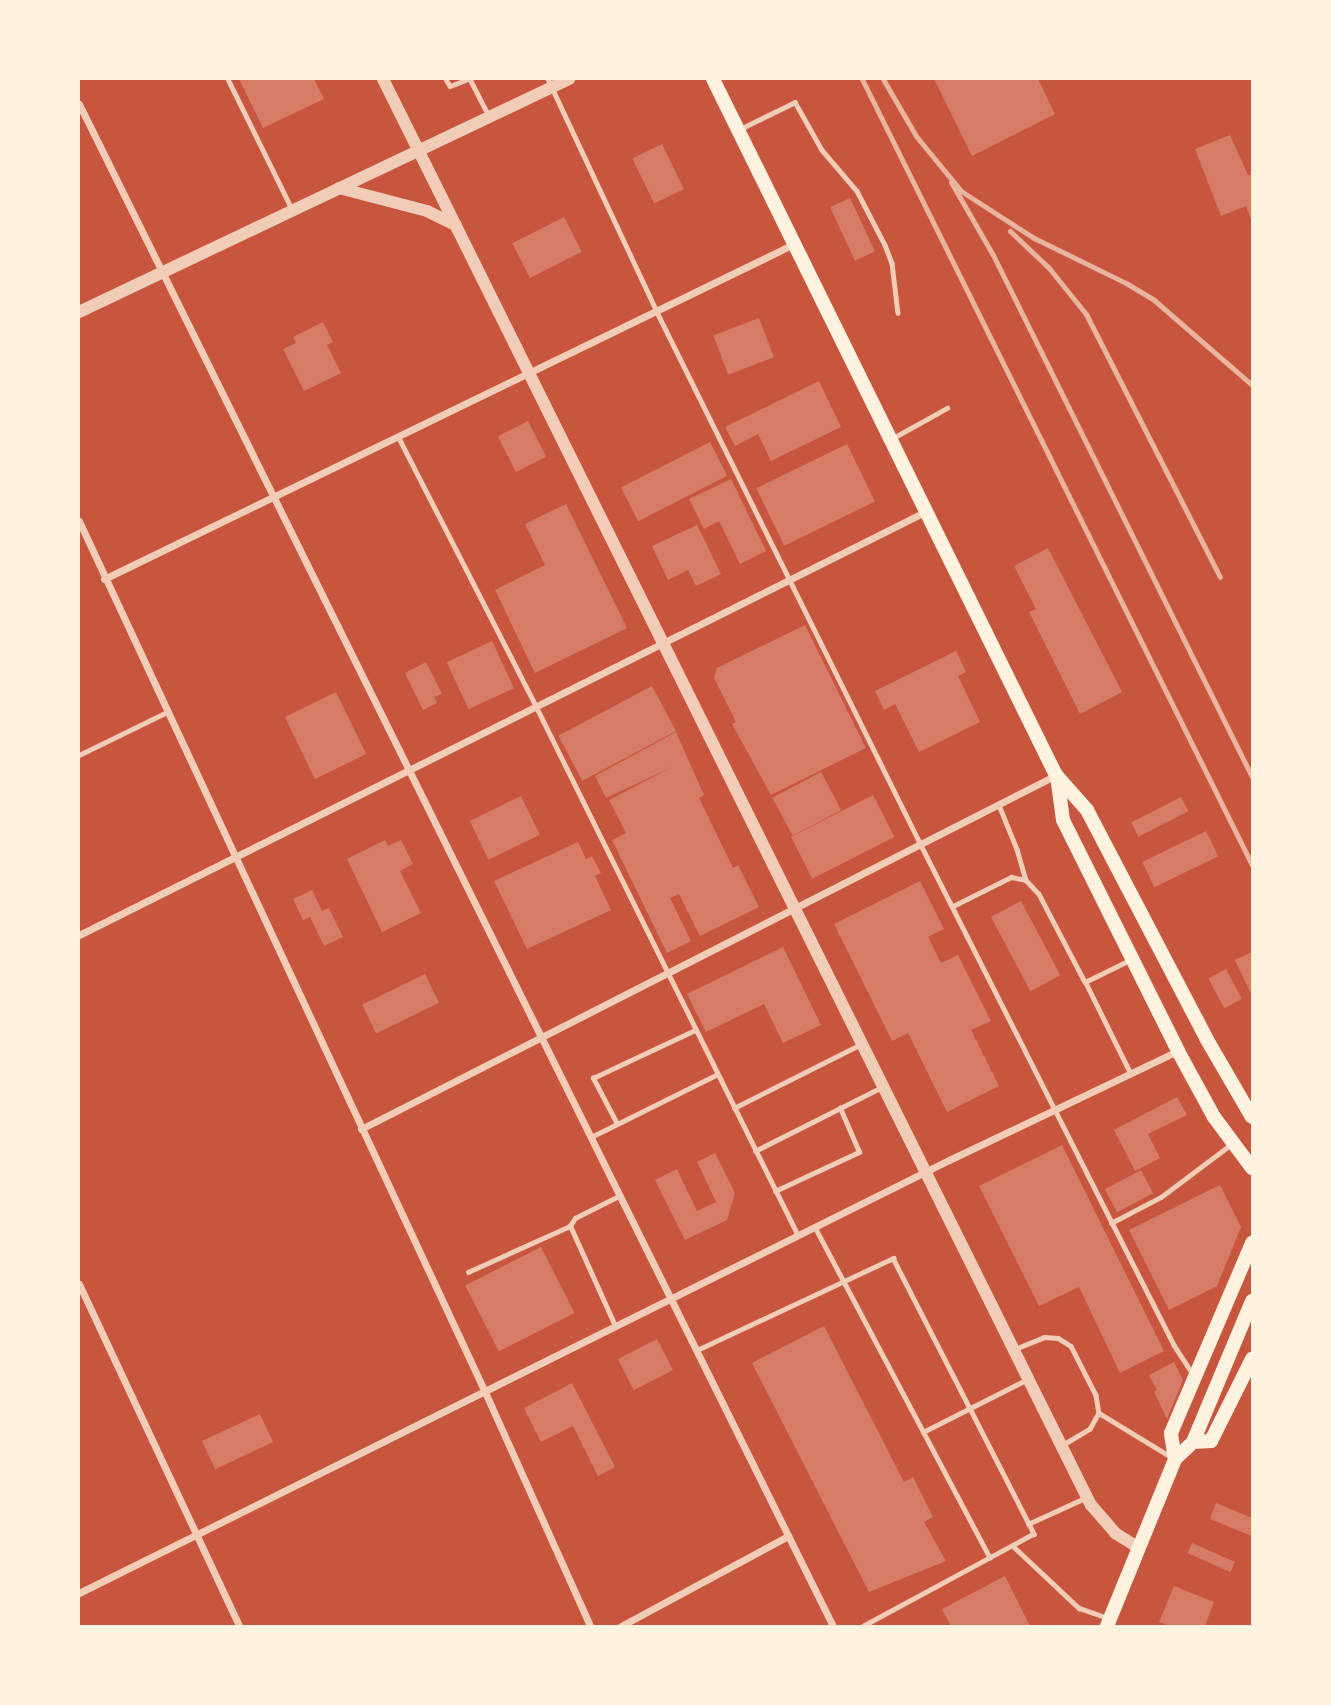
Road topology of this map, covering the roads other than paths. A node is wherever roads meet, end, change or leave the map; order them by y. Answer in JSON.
{"nodes":[{"id":1,"x":228,"y":79,"type":"edge"},
{"id":2,"x":383,"y":79,"type":"edge"},
{"id":3,"x":446,"y":79,"type":"edge"},
{"id":4,"x":469,"y":79,"type":"edge"},
{"id":5,"x":569,"y":79,"type":"edge"},
{"id":6,"x":713,"y":79,"type":"edge"},
{"id":7,"x":550,"y":83,"type":"edge"},
{"id":8,"x":79,"y":104,"type":"edge"},
{"id":9,"x":490,"y":116,"type":"junction"},
{"id":10,"x":738,"y":130,"type":"junction"},
{"id":11,"x":419,"y":150,"type":"junction"},
{"id":12,"x":339,"y":188,"type":"junction"},
{"id":13,"x":292,"y":210,"type":"junction"},
{"id":14,"x":456,"y":225,"type":"junction"},
{"id":15,"x":795,"y":244,"type":"junction"},
{"id":16,"x":163,"y":272,"type":"junction"},
{"id":17,"x":79,"y":312,"type":"edge"},
{"id":18,"x":657,"y":312,"type":"junction"},
{"id":19,"x":898,"y":313,"type":"dead end"},
{"id":20,"x":531,"y":373,"type":"junction"},
{"id":21,"x":947,"y":408,"type":"dead end"},
{"id":22,"x":398,"y":438,"type":"junction"},
{"id":23,"x":892,"y":439,"type":"junction"},
{"id":24,"x":276,"y":498,"type":"junction"},
{"id":25,"x":928,"y":511,"type":"junction"},
{"id":26,"x":79,"y":522,"type":"edge"},
{"id":27,"x":104,"y":579,"type":"junction"},
{"id":28,"x":789,"y":581,"type":"junction"},
{"id":29,"x":665,"y":645,"type":"junction"},
{"id":30,"x":537,"y":708,"type":"junction"},
{"id":31,"x":167,"y":712,"type":"junction"},
{"id":32,"x":79,"y":755,"type":"edge"},
{"id":33,"x":409,"y":772,"type":"junction"},
{"id":34,"x":1056,"y":775,"type":"junction"},
{"id":35,"x":999,"y":805,"type":"junction"},
{"id":36,"x":920,"y":845,"type":"junction"},
{"id":37,"x":235,"y":858,"type":"junction"},
{"id":38,"x":1026,"y":880,"type":"junction"},
{"id":39,"x":953,"y":906,"type":"junction"},
{"id":40,"x":796,"y":909,"type":"junction"},
{"id":41,"x":79,"y":935,"type":"edge"},
{"id":42,"x":1132,"y":959,"type":"junction"},
{"id":43,"x":666,"y":973,"type":"junction"},
{"id":44,"x":1085,"y":982,"type":"junction"},
{"id":45,"x":695,"y":1030,"type":"junction"},
{"id":46,"x":540,"y":1036,"type":"junction"},
{"id":47,"x":863,"y":1044,"type":"junction"},
{"id":48,"x":1178,"y":1051,"type":"junction"},
{"id":49,"x":1130,"y":1074,"type":"junction"},
{"id":50,"x":716,"y":1075,"type":"junction"},
{"id":51,"x":884,"y":1086,"type":"junction"},
{"id":52,"x":1246,"y":1104,"type":"edge"},
{"id":53,"x":734,"y":1108,"type":"junction"},
{"id":54,"x":840,"y":1108,"type":"junction"},
{"id":55,"x":1054,"y":1112,"type":"junction"},
{"id":56,"x":1252,"y":1118,"type":"edge"},
{"id":57,"x":617,"y":1124,"type":"junction"},
{"id":58,"x":361,"y":1129,"type":"junction"},
{"id":59,"x":590,"y":1137,"type":"junction"},
{"id":60,"x":1232,"y":1144,"type":"junction"},
{"id":61,"x":755,"y":1151,"type":"junction"},
{"id":62,"x":1252,"y":1168,"type":"edge"},
{"id":63,"x":926,"y":1171,"type":"junction"},
{"id":64,"x":775,"y":1191,"type":"junction"},
{"id":65,"x":619,"y":1196,"type":"junction"},
{"id":66,"x":1111,"y":1223,"type":"junction"},
{"id":67,"x":570,"y":1226,"type":"junction"},
{"id":68,"x":815,"y":1227,"type":"junction"},
{"id":69,"x":798,"y":1236,"type":"junction"},
{"id":70,"x":1252,"y":1243,"type":"edge"},
{"id":71,"x":468,"y":1272,"type":"dead end"},
{"id":72,"x":843,"y":1281,"type":"junction"},
{"id":73,"x":79,"y":1284,"type":"edge"},
{"id":74,"x":670,"y":1300,"type":"junction"},
{"id":75,"x":1252,"y":1301,"type":"edge"},
{"id":76,"x":616,"y":1327,"type":"junction"},
{"id":77,"x":1015,"y":1349,"type":"junction"},
{"id":78,"x":695,"y":1351,"type":"junction"},
{"id":79,"x":1252,"y":1359,"type":"edge"},
{"id":80,"x":1194,"y":1376,"type":"junction"},
{"id":81,"x":1029,"y":1379,"type":"junction"},
{"id":82,"x":485,"y":1392,"type":"junction"},
{"id":83,"x":970,"y":1409,"type":"junction"},
{"id":84,"x":1099,"y":1413,"type":"junction"},
{"id":85,"x":923,"y":1432,"type":"junction"},
{"id":86,"x":1193,"y":1442,"type":"junction"},
{"id":87,"x":1062,"y":1445,"type":"junction"},
{"id":88,"x":1175,"y":1460,"type":"junction"},
{"id":89,"x":1087,"y":1497,"type":"junction"},
{"id":90,"x":1028,"y":1524,"type":"junction"},
{"id":91,"x":196,"y":1535,"type":"junction"},
{"id":92,"x":788,"y":1536,"type":"junction"},
{"id":93,"x":1013,"y":1546,"type":"junction"},
{"id":94,"x":1139,"y":1548,"type":"junction"},
{"id":95,"x":990,"y":1558,"type":"junction"},
{"id":96,"x":79,"y":1594,"type":"edge"},
{"id":97,"x":1108,"y":1623,"type":"edge"},
{"id":98,"x":239,"y":1626,"type":"edge"},
{"id":99,"x":590,"y":1626,"type":"edge"},
{"id":100,"x":621,"y":1626,"type":"edge"},
{"id":101,"x":833,"y":1626,"type":"edge"},
{"id":102,"x":864,"y":1626,"type":"edge"}],
"edges":[{"from":1,"to":13,"type":"lane"},
{"from":2,"to":11,"type":"street"},
{"from":3,"to":4,"type":"lane"},
{"from":4,"to":9,"type":"lane"},
{"from":5,"to":7,"type":"street"},
{"from":6,"to":10,"type":"main road"},
{"from":7,"to":9,"type":"street"},
{"from":7,"to":18,"type":"lane"},
{"from":8,"to":16,"type":"street"},
{"from":9,"to":11,"type":"street"},
{"from":10,"to":15,"type":"main road"},
{"from":10,"to":19,"type":"lane"},
{"from":11,"to":12,"type":"street"},
{"from":11,"to":14,"type":"street"},
{"from":12,"to":13,"type":"street"},
{"from":12,"to":14,"type":"street"},
{"from":13,"to":16,"type":"street"},
{"from":14,"to":20,"type":"street"},
{"from":15,"to":18,"type":"street"},
{"from":15,"to":23,"type":"main road"},
{"from":16,"to":17,"type":"street"},
{"from":16,"to":24,"type":"street"},
{"from":18,"to":20,"type":"street"},
{"from":18,"to":28,"type":"lane"},
{"from":20,"to":22,"type":"street"},
{"from":20,"to":29,"type":"street"},
{"from":21,"to":23,"type":"lane"},
{"from":22,"to":24,"type":"street"},
{"from":22,"to":30,"type":"lane"},
{"from":23,"to":25,"type":"main road"},
{"from":24,"to":27,"type":"street"},
{"from":24,"to":33,"type":"street"},
{"from":25,"to":28,"type":"street"},
{"from":25,"to":34,"type":"main road"},
{"from":26,"to":27,"type":"street"},
{"from":27,"to":31,"type":"street"},
{"from":28,"to":29,"type":"street"},
{"from":28,"to":36,"type":"lane"},
{"from":29,"to":30,"type":"street"},
{"from":29,"to":40,"type":"street"},
{"from":30,"to":33,"type":"street"},
{"from":30,"to":43,"type":"lane"},
{"from":31,"to":32,"type":"lane"},
{"from":31,"to":37,"type":"street"},
{"from":33,"to":37,"type":"street"},
{"from":33,"to":46,"type":"street"},
{"from":34,"to":35,"type":"street"},
{"from":34,"to":42,"type":"main road"},
{"from":34,"to":52,"type":"main road"},
{"from":35,"to":36,"type":"street"},
{"from":35,"to":38,"type":"lane"},
{"from":36,"to":39,"type":"lane"},
{"from":36,"to":40,"type":"street"},
{"from":37,"to":41,"type":"street"},
{"from":37,"to":58,"type":"street"},
{"from":38,"to":39,"type":"lane"},
{"from":38,"to":44,"type":"lane"},
{"from":39,"to":55,"type":"lane"},
{"from":40,"to":43,"type":"street"},
{"from":40,"to":47,"type":"street"},
{"from":42,"to":44,"type":"lane"},
{"from":42,"to":48,"type":"main road"},
{"from":43,"to":45,"type":"lane"},
{"from":43,"to":46,"type":"street"},
{"from":44,"to":49,"type":"lane"},
{"from":45,"to":50,"type":"lane"},
{"from":45,"to":57,"type":"lane"},
{"from":46,"to":58,"type":"street"},
{"from":46,"to":59,"type":"street"},
{"from":47,"to":51,"type":"street"},
{"from":47,"to":53,"type":"lane"},
{"from":48,"to":49,"type":"street"},
{"from":48,"to":60,"type":"main road"},
{"from":49,"to":55,"type":"street"},
{"from":50,"to":53,"type":"lane"},
{"from":50,"to":57,"type":"lane"},
{"from":51,"to":54,"type":"lane"},
{"from":51,"to":63,"type":"street"},
{"from":52,"to":56,"type":"main road"},
{"from":53,"to":61,"type":"lane"},
{"from":54,"to":61,"type":"lane"},
{"from":54,"to":64,"type":"lane"},
{"from":55,"to":63,"type":"street"},
{"from":55,"to":66,"type":"lane"},
{"from":57,"to":59,"type":"lane"},
{"from":58,"to":82,"type":"street"},
{"from":59,"to":65,"type":"street"},
{"from":60,"to":62,"type":"main road"},
{"from":60,"to":66,"type":"lane"},
{"from":61,"to":64,"type":"lane"},
{"from":63,"to":68,"type":"street"},
{"from":63,"to":77,"type":"street"},
{"from":64,"to":69,"type":"lane"},
{"from":65,"to":67,"type":"lane"},
{"from":65,"to":74,"type":"street"},
{"from":66,"to":80,"type":"lane"},
{"from":67,"to":71,"type":"lane"},
{"from":67,"to":76,"type":"lane"},
{"from":68,"to":69,"type":"street"},
{"from":68,"to":72,"type":"lane"},
{"from":69,"to":74,"type":"street"},
{"from":70,"to":80,"type":"main road"},
{"from":72,"to":78,"type":"lane"},
{"from":72,"to":83,"type":"lane"},
{"from":72,"to":85,"type":"lane"},
{"from":73,"to":91,"type":"street"},
{"from":74,"to":76,"type":"street"},
{"from":74,"to":78,"type":"street"},
{"from":75,"to":86,"type":"main road"},
{"from":76,"to":82,"type":"street"},
{"from":77,"to":81,"type":"street"},
{"from":77,"to":84,"type":"lane"},
{"from":78,"to":92,"type":"street"},
{"from":79,"to":86,"type":"main road"},
{"from":80,"to":88,"type":"main road"},
{"from":81,"to":83,"type":"lane"},
{"from":81,"to":87,"type":"street"},
{"from":82,"to":91,"type":"street"},
{"from":82,"to":99,"type":"street"},
{"from":83,"to":85,"type":"lane"},
{"from":83,"to":90,"type":"lane"},
{"from":84,"to":87,"type":"lane"},
{"from":84,"to":88,"type":"lane"},
{"from":85,"to":95,"type":"lane"},
{"from":86,"to":88,"type":"main road"},
{"from":87,"to":89,"type":"street"},
{"from":88,"to":94,"type":"main road"},
{"from":89,"to":90,"type":"lane"},
{"from":89,"to":94,"type":"street"},
{"from":90,"to":93,"type":"lane"},
{"from":91,"to":96,"type":"street"},
{"from":91,"to":98,"type":"street"},
{"from":92,"to":100,"type":"street"},
{"from":92,"to":101,"type":"street"},
{"from":93,"to":95,"type":"lane"},
{"from":93,"to":97,"type":"lane"},
{"from":94,"to":97,"type":"main road"},
{"from":95,"to":102,"type":"lane"}]}
